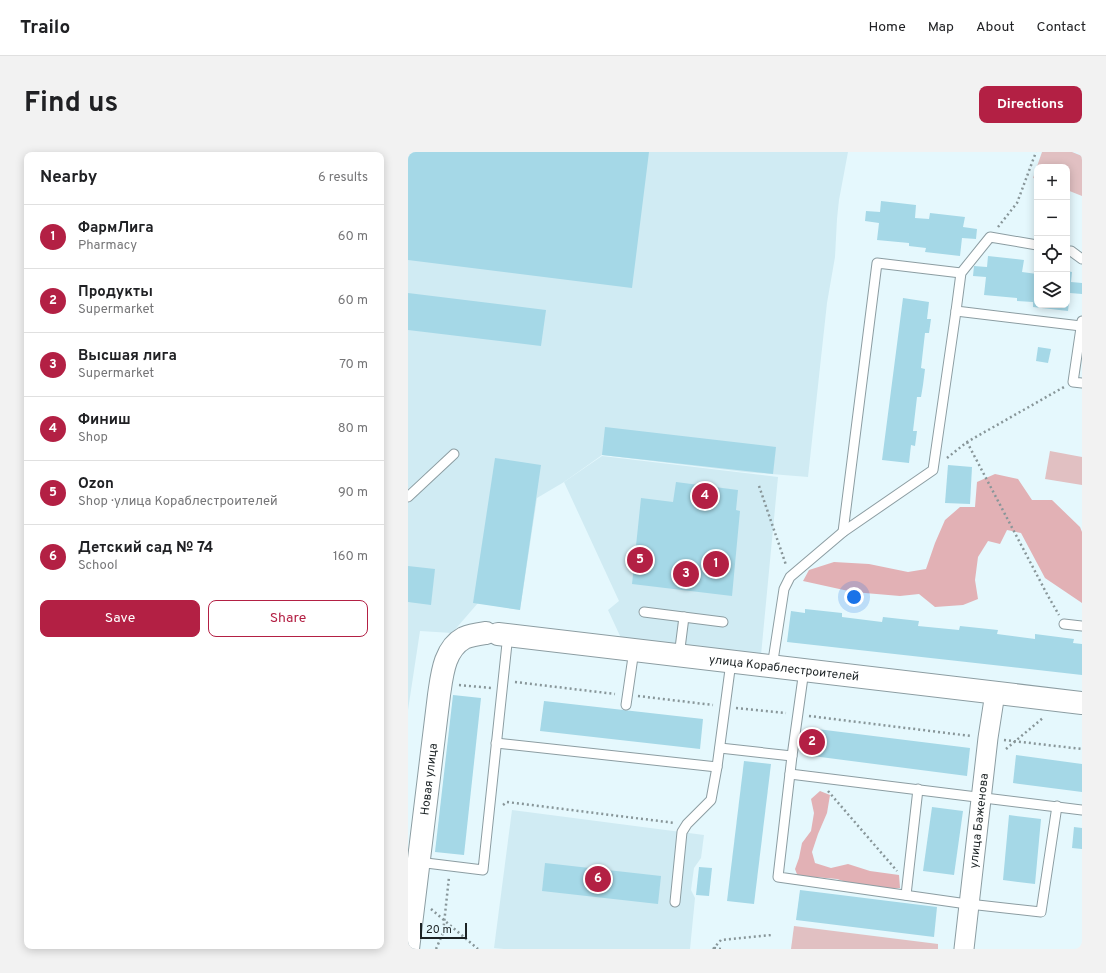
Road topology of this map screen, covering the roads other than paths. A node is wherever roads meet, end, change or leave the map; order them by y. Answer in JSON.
{"nodes":[{"id":1,"x":1034,"y":244,"type":"edge"},
{"id":2,"x":1070,"y":251,"type":"edge"},
{"id":3,"x":1082,"y":259,"type":"edge"},
{"id":4,"x":960,"y":273,"type":"junction"},
{"id":5,"x":956,"y":311,"type":"junction"},
{"id":6,"x":1082,"y":323,"type":"edge"},
{"id":7,"x":1078,"y":383,"type":"edge"},
{"id":8,"x":454,"y":454,"type":"dead end"},
{"id":9,"x":408,"y":497,"type":"edge"},
{"id":10,"x":843,"y":532,"type":"junction"},
{"id":11,"x":644,"y":612,"type":"dead end"},
{"id":12,"x":684,"y":617,"type":"junction"},
{"id":13,"x":723,"y":622,"type":"dead end"},
{"id":14,"x":1064,"y":624,"type":"road end"},
{"id":15,"x":1082,"y":626,"type":"edge"},
{"id":16,"x":497,"y":634,"type":"junction"},
{"id":17,"x":634,"y":650,"type":"junction"},
{"id":18,"x":679,"y":656,"type":"junction"},
{"id":19,"x":731,"y":662,"type":"junction"},
{"id":20,"x":772,"y":667,"type":"junction"},
{"id":21,"x":804,"y":670,"type":"junction"},
{"id":22,"x":995,"y":693,"type":"junction"},
{"id":23,"x":1072,"y":702,"type":"edge"},
{"id":24,"x":626,"y":705,"type":"dead end"},
{"id":25,"x":496,"y":743,"type":"junction"},
{"id":26,"x":720,"y":748,"type":"junction"},
{"id":27,"x":792,"y":756,"type":"junction"},
{"id":28,"x":717,"y":767,"type":"junction"},
{"id":29,"x":790,"y":774,"type":"junction"},
{"id":30,"x":918,"y":789,"type":"junction"},
{"id":31,"x":981,"y":797,"type":"junction"},
{"id":32,"x":1057,"y":806,"type":"junction"},
{"id":33,"x":1082,"y":810,"type":"edge"},
{"id":34,"x":418,"y":862,"type":"junction"},
{"id":35,"x":906,"y":895,"type":"junction"},
{"id":36,"x":675,"y":902,"type":"dead end"},
{"id":37,"x":969,"y":904,"type":"junction"},
{"id":38,"x":408,"y":949,"type":"edge"},
{"id":39,"x":964,"y":949,"type":"edge"}],
"edges":[{"from":1,"to":4,"type":"lane"},
{"from":2,"to":3,"type":"lane"},
{"from":4,"to":5,"type":"lane"},
{"from":4,"to":10,"type":"lane"},
{"from":5,"to":6,"type":"lane"},
{"from":5,"to":10,"type":"lane"},
{"from":6,"to":7,"type":"lane"},
{"from":8,"to":9,"type":"lane"},
{"from":10,"to":20,"type":"lane"},
{"from":11,"to":12,"type":"lane"},
{"from":12,"to":13,"type":"lane"},
{"from":12,"to":18,"type":"lane"},
{"from":14,"to":15,"type":"lane"},
{"from":16,"to":17,"type":"street","name":"улица Кораблестроителей"},
{"from":16,"to":25,"type":"lane"},
{"from":16,"to":34,"type":"street","name":"Новая улица"},
{"from":17,"to":18,"type":"street","name":"улица Кораблестроителей"},
{"from":17,"to":24,"type":"lane"},
{"from":18,"to":19,"type":"street","name":"улица Кораблестроителей"},
{"from":19,"to":20,"type":"street","name":"улица Кораблестроителей"},
{"from":19,"to":26,"type":"lane"},
{"from":20,"to":21,"type":"street","name":"улица Кораблестроителей"},
{"from":21,"to":22,"type":"street","name":"улица Кораблестроителей"},
{"from":21,"to":27,"type":"lane"},
{"from":22,"to":23,"type":"street","name":"улица Кораблестроителей"},
{"from":22,"to":31,"type":"street","name":"улица Баженова"},
{"from":25,"to":28,"type":"lane"},
{"from":25,"to":34,"type":"lane"},
{"from":26,"to":27,"type":"lane"},
{"from":26,"to":28,"type":"lane"},
{"from":27,"to":29,"type":"lane"},
{"from":28,"to":36,"type":"lane"},
{"from":29,"to":30,"type":"lane"},
{"from":29,"to":35,"type":"lane"},
{"from":30,"to":31,"type":"lane"},
{"from":30,"to":35,"type":"lane"},
{"from":31,"to":32,"type":"lane"},
{"from":31,"to":37,"type":"street","name":"улица Баженова"},
{"from":32,"to":33,"type":"lane"},
{"from":32,"to":37,"type":"lane"},
{"from":34,"to":38,"type":"street","name":"Новая улица"},
{"from":35,"to":37,"type":"lane"},
{"from":37,"to":39,"type":"street","name":"улица Баженова"}]}
